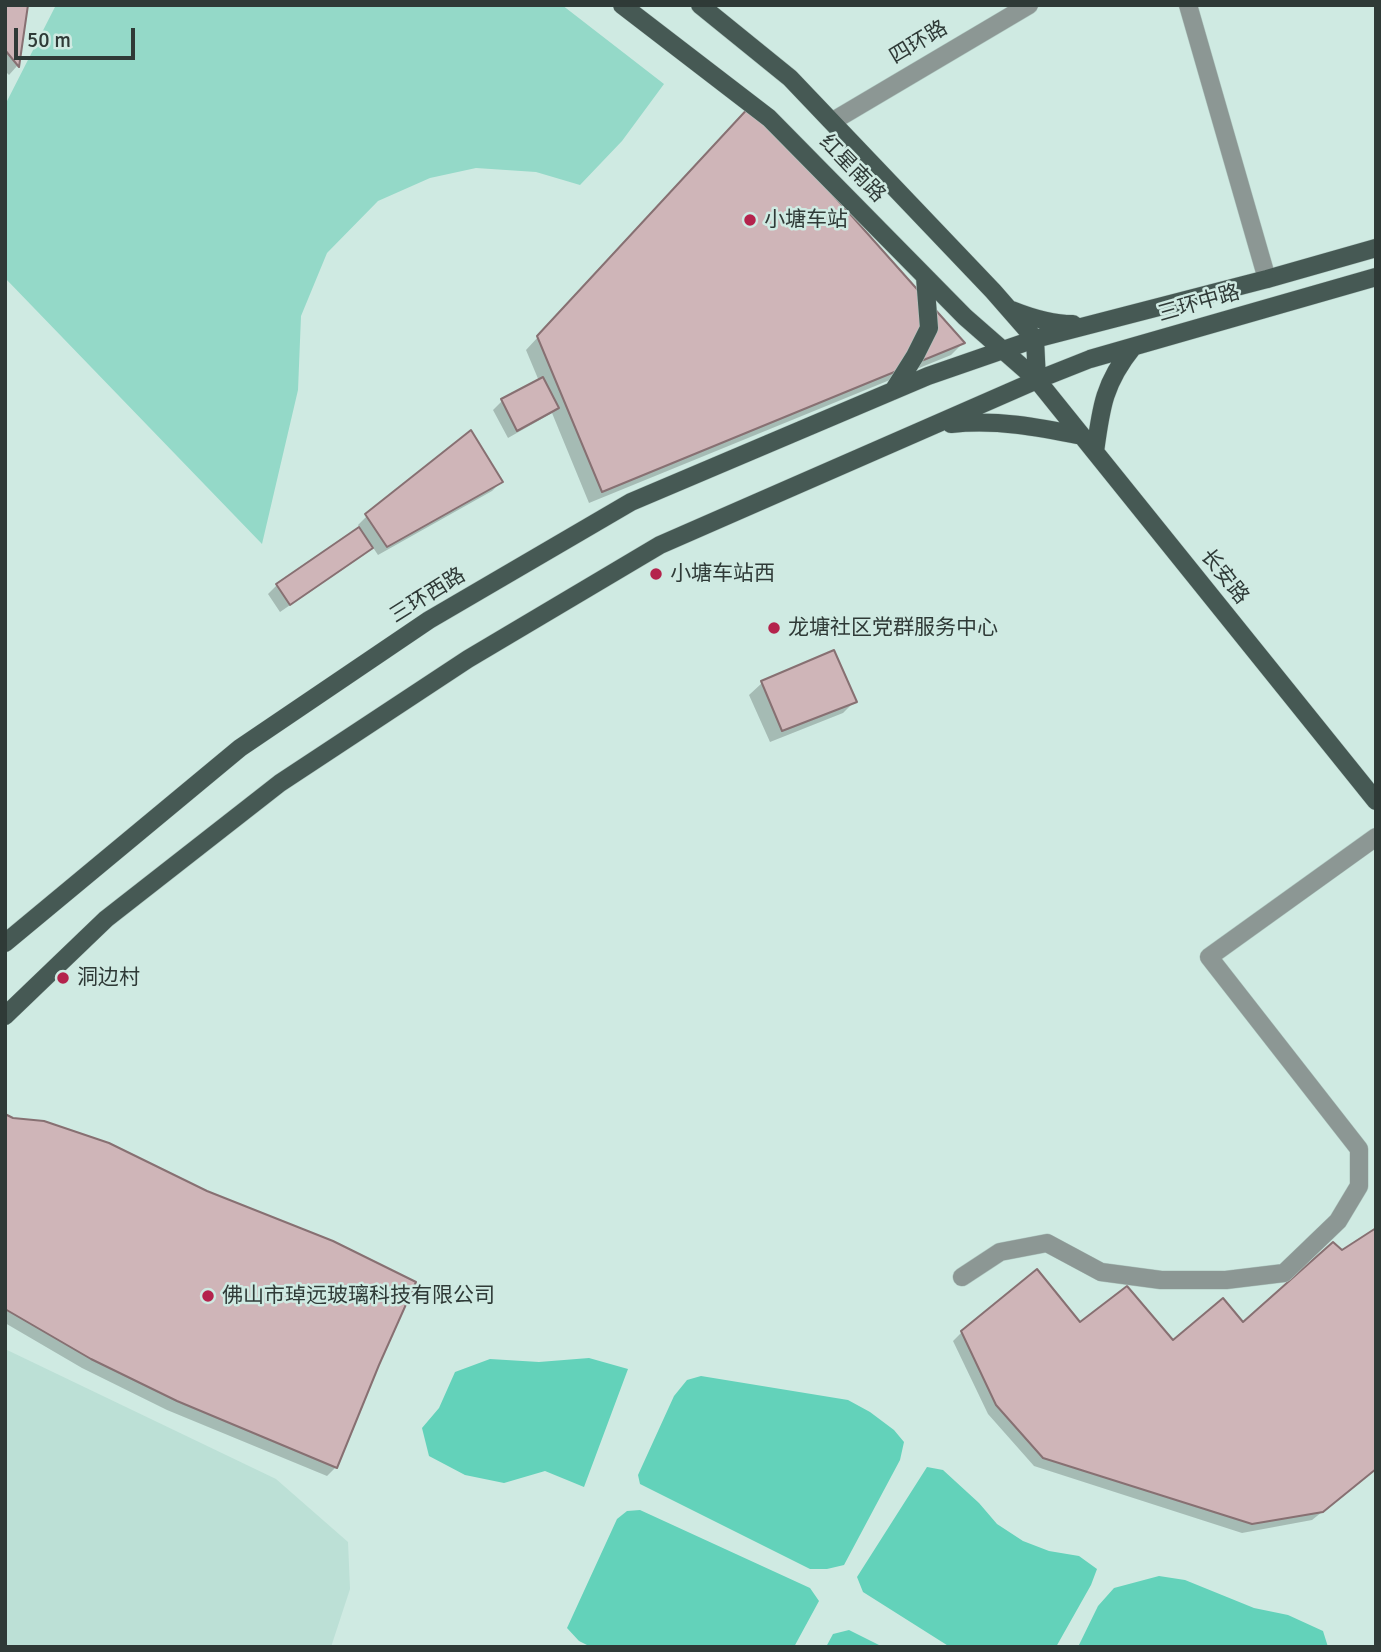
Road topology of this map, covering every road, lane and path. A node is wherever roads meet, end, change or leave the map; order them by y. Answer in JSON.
{"nodes":[{"id":1,"x":622,"y":5,"type":"edge"},
{"id":2,"x":699,"y":5,"type":"edge"},
{"id":3,"x":1029,"y":5,"type":"edge"},
{"id":4,"x":1188,"y":5,"type":"edge"},
{"id":5,"x":833,"y":121,"type":"junction"},
{"id":6,"x":1376,"y":248,"type":"edge"},
{"id":7,"x":925,"y":277,"type":"junction"},
{"id":8,"x":1376,"y":277,"type":"edge"},
{"id":9,"x":1267,"y":279,"type":"junction"},
{"id":10,"x":1009,"y":309,"type":"junction"},
{"id":11,"x":1094,"y":324,"type":"junction"},
{"id":12,"x":1035,"y":339,"type":"junction"},
{"id":13,"x":1133,"y":347,"type":"junction"},
{"id":14,"x":1002,"y":350,"type":"junction"},
{"id":15,"x":1037,"y":380,"type":"junction"},
{"id":16,"x":893,"y":391,"type":"junction"},
{"id":17,"x":934,"y":425,"type":"junction"},
{"id":18,"x":1082,"y":436,"type":"junction"},
{"id":19,"x":1094,"y":452,"type":"junction"},
{"id":20,"x":1376,"y":801,"type":"edge"},
{"id":21,"x":1376,"y":837,"type":"edge"},
{"id":22,"x":5,"y":943,"type":"edge"},
{"id":23,"x":5,"y":1016,"type":"edge"},
{"id":24,"x":961,"y":1277,"type":"dead end"}],
"edges":[{"from":1,"to":7,"type":"main road","name":"红星南路"},
{"from":2,"to":5,"type":"main road","name":"红星南路"},
{"from":3,"to":5,"type":"street","name":"四环路"},
{"from":4,"to":9,"type":"street"},
{"from":5,"to":10,"type":"main road","name":"红星南路"},
{"from":6,"to":9,"type":"main road","name":"三环中路"},
{"from":7,"to":14,"type":"main road","name":"红星南路"},
{"from":7,"to":16,"type":"main road"},
{"from":8,"to":13,"type":"main road","name":"三环中路"},
{"from":9,"to":11,"type":"main road","name":"三环中路"},
{"from":10,"to":11,"type":"main road"},
{"from":10,"to":12,"type":"main road","name":"红星南路"},
{"from":11,"to":12,"type":"main road","name":"三环中路"},
{"from":12,"to":14,"type":"main road","name":"三环中路"},
{"from":12,"to":15,"type":"main road"},
{"from":13,"to":15,"type":"main road","name":"三环中路"},
{"from":13,"to":19,"type":"main road"},
{"from":14,"to":15,"type":"main road","name":"红星南路"},
{"from":14,"to":16,"type":"main road","name":"三环西路"},
{"from":15,"to":17,"type":"main road","name":"三环中路"},
{"from":15,"to":18,"type":"main road","name":"长安路"},
{"from":16,"to":22,"type":"main road","name":"三环西路"},
{"from":17,"to":18,"type":"main road"},
{"from":17,"to":23,"type":"main road","name":"三环中路"},
{"from":18,"to":19,"type":"main road","name":"长安路"},
{"from":19,"to":20,"type":"main road","name":"长安路"},
{"from":21,"to":24,"type":"street"}]}
